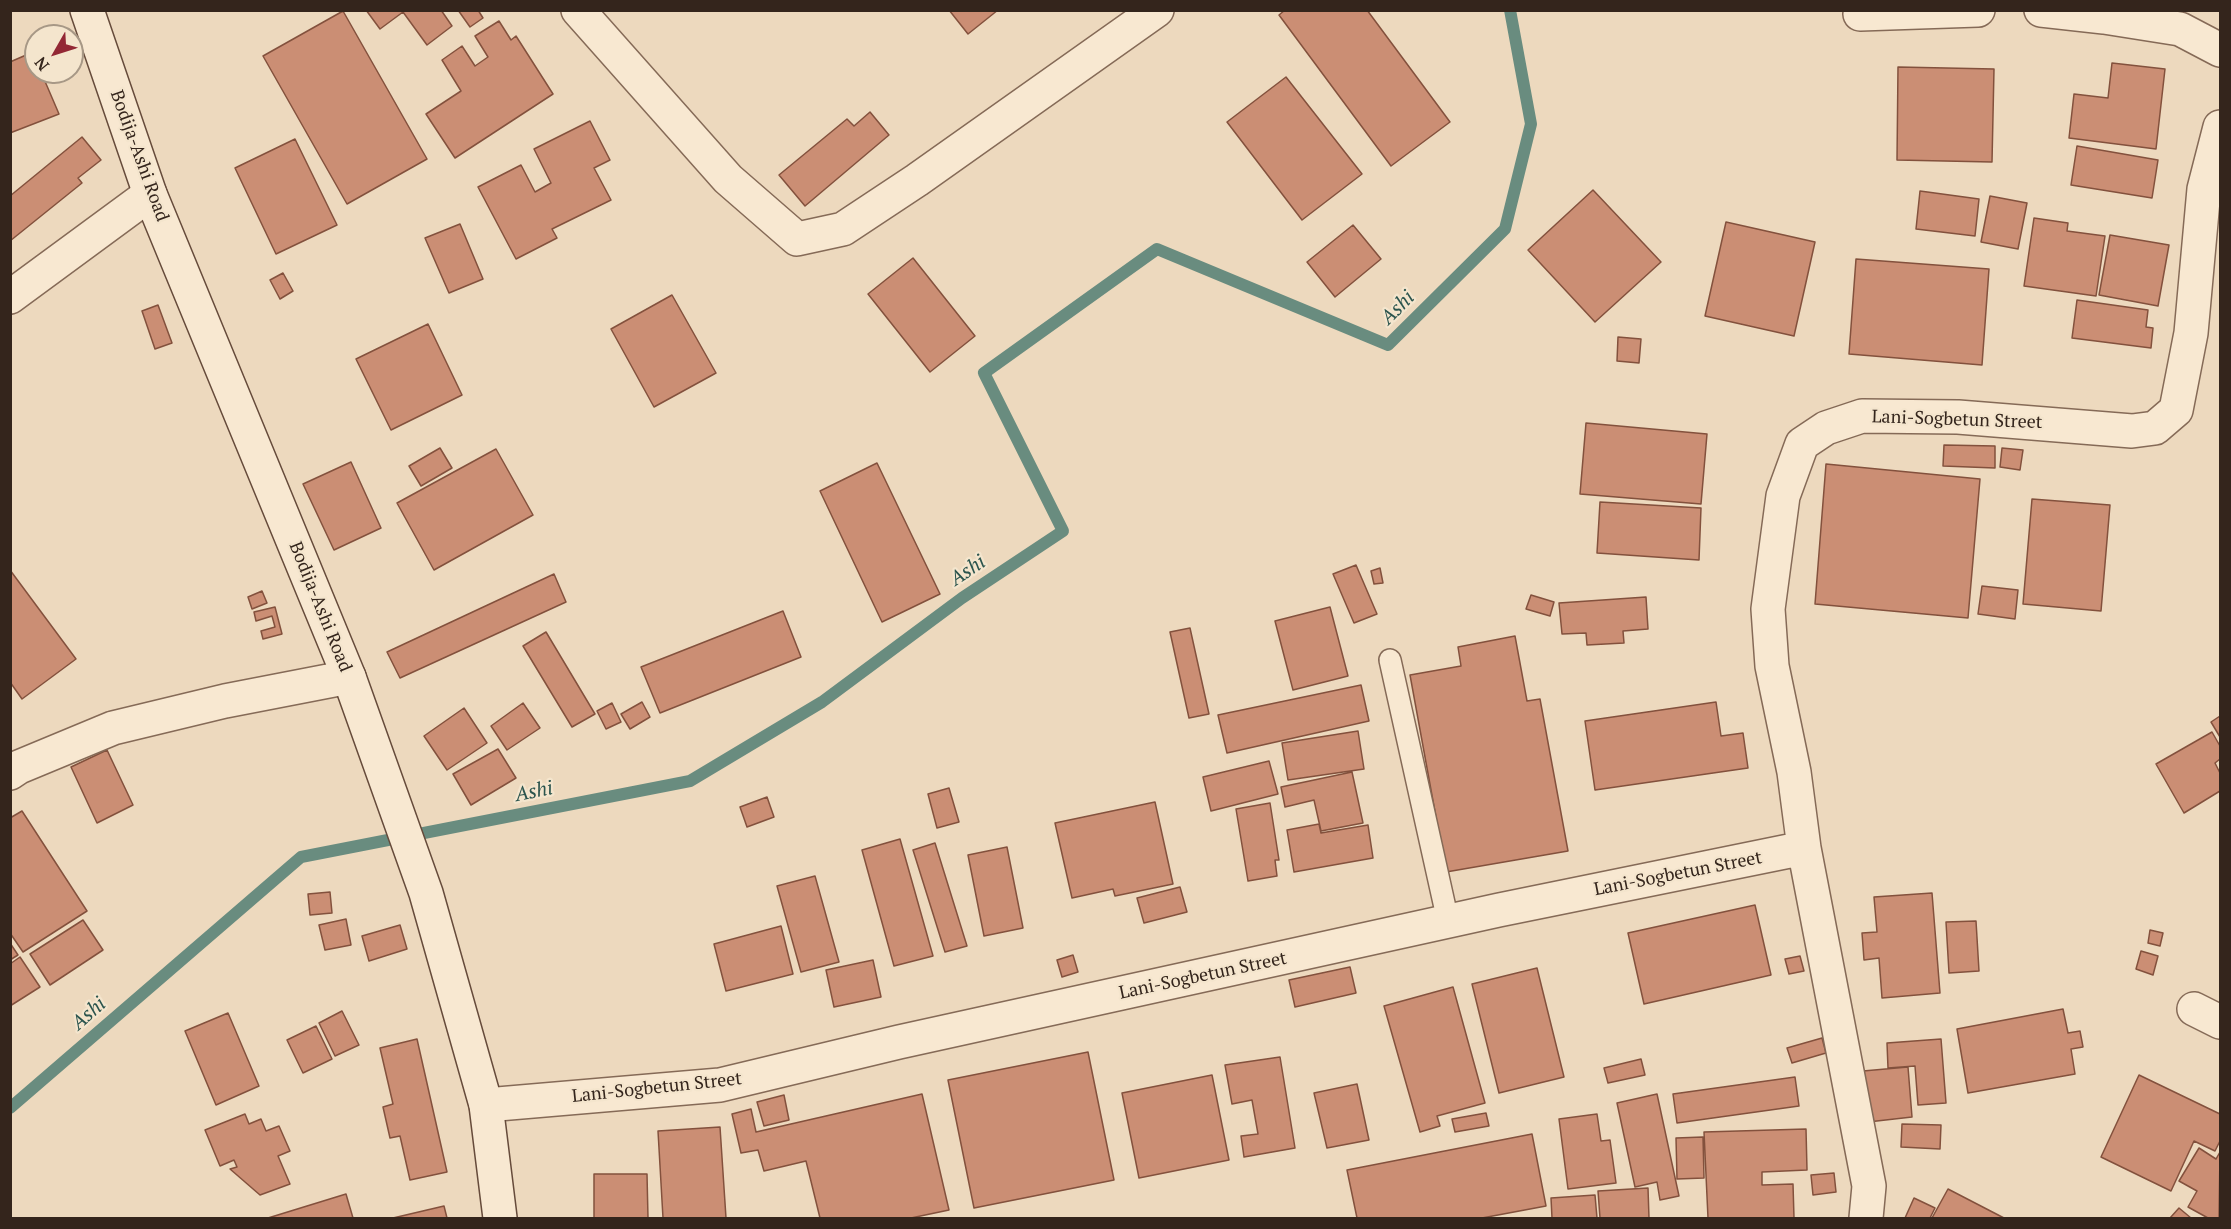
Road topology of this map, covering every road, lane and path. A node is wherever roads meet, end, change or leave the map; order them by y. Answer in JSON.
{"nodes":[{"id":1,"x":87,"y":10,"type":"edge"},
{"id":2,"x":578,"y":10,"type":"edge"},
{"id":3,"x":1157,"y":10,"type":"edge"},
{"id":4,"x":1978,"y":10,"type":"edge"},
{"id":5,"x":2041,"y":10,"type":"edge"},
{"id":6,"x":1860,"y":14,"type":"dead end"},
{"id":7,"x":2220,"y":50,"type":"edge"},
{"id":8,"x":2220,"y":127,"type":"edge"},
{"id":9,"x":150,"y":194,"type":"junction"},
{"id":10,"x":10,"y":297,"type":"edge"},
{"id":11,"x":1390,"y":660,"type":"dead end"},
{"id":12,"x":349,"y":677,"type":"junction"},
{"id":13,"x":10,"y":773,"type":"edge"},
{"id":14,"x":1804,"y":848,"type":"junction"},
{"id":15,"x":1448,"y":921,"type":"junction"},
{"id":16,"x":486,"y":1105,"type":"junction"},
{"id":17,"x":500,"y":1218,"type":"edge"},
{"id":18,"x":1866,"y":1218,"type":"edge"}],
"edges":[{"from":1,"to":9,"type":"street","name":"Bodija-Ashi Road"},
{"from":2,"to":3,"type":"street"},
{"from":4,"to":6,"type":"street"},
{"from":5,"to":7,"type":"street"},
{"from":8,"to":14,"type":"street","name":"Lani-Sogbetun Street"},
{"from":9,"to":10,"type":"street"},
{"from":9,"to":12,"type":"street","name":"Bodija-Ashi Road"},
{"from":11,"to":15,"type":"lane"},
{"from":12,"to":13,"type":"street"},
{"from":12,"to":16,"type":"street","name":"Bodija-Ashi Road"},
{"from":14,"to":15,"type":"street","name":"Lani-Sogbetun Street"},
{"from":14,"to":18,"type":"street"},
{"from":15,"to":16,"type":"street","name":"Lani-Sogbetun Street"},
{"from":16,"to":17,"type":"street","name":"Bodija-Ashi Road"}]}
